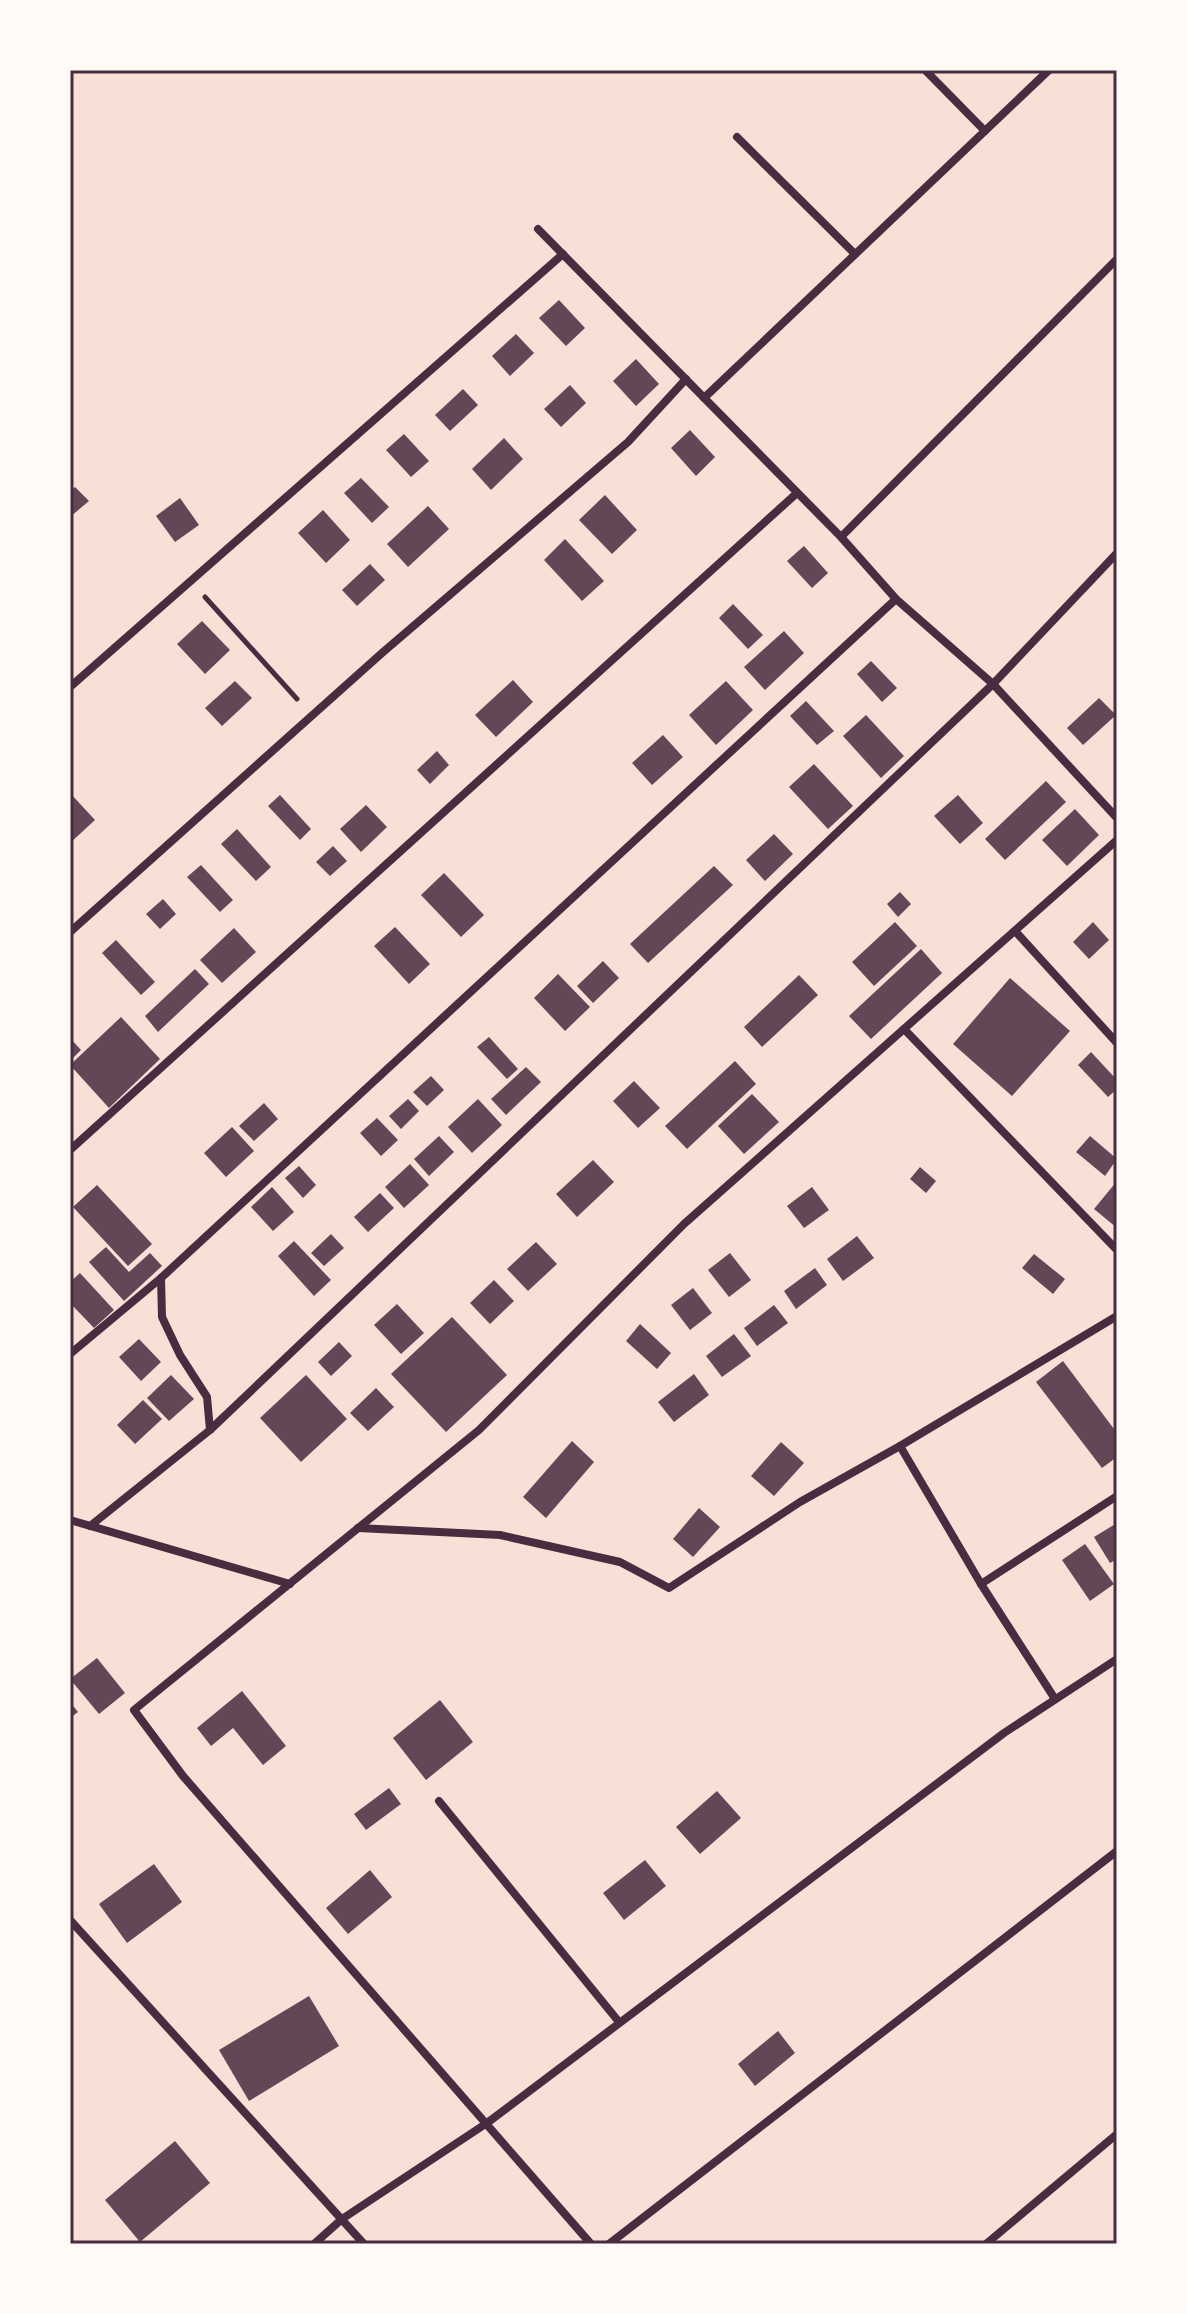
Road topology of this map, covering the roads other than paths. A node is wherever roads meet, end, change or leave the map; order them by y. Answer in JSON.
{"nodes":[{"id":1,"x":925,"y":70,"type":"edge"},
{"id":2,"x":1049,"y":70,"type":"edge"},
{"id":3,"x":985,"y":131,"type":"junction"},
{"id":4,"x":737,"y":137,"type":"dead end"},
{"id":5,"x":538,"y":229,"type":"dead end"},
{"id":6,"x":563,"y":254,"type":"junction"},
{"id":7,"x":855,"y":254,"type":"junction"},
{"id":8,"x":1117,"y":259,"type":"edge"},
{"id":9,"x":686,"y":379,"type":"junction"},
{"id":10,"x":704,"y":398,"type":"junction"},
{"id":11,"x":797,"y":493,"type":"junction"},
{"id":12,"x":841,"y":537,"type":"junction"},
{"id":13,"x":1117,"y":553,"type":"edge"},
{"id":14,"x":896,"y":599,"type":"junction"},
{"id":15,"x":993,"y":684,"type":"junction"},
{"id":16,"x":70,"y":687,"type":"edge"},
{"id":17,"x":1117,"y":818,"type":"edge"},
{"id":18,"x":1117,"y":840,"type":"edge"},
{"id":19,"x":1015,"y":931,"type":"junction"},
{"id":20,"x":70,"y":932,"type":"edge"},
{"id":21,"x":904,"y":1029,"type":"junction"},
{"id":22,"x":1117,"y":1043,"type":"edge"},
{"id":23,"x":70,"y":1150,"type":"edge"},
{"id":24,"x":1117,"y":1250,"type":"edge"},
{"id":25,"x":161,"y":1278,"type":"junction"},
{"id":26,"x":1117,"y":1316,"type":"edge"},
{"id":27,"x":70,"y":1354,"type":"edge"},
{"id":28,"x":210,"y":1430,"type":"junction"},
{"id":29,"x":900,"y":1446,"type":"junction"},
{"id":30,"x":1117,"y":1496,"type":"edge"},
{"id":31,"x":70,"y":1520,"type":"edge"},
{"id":32,"x":90,"y":1526,"type":"junction"},
{"id":33,"x":358,"y":1528,"type":"junction"},
{"id":34,"x":290,"y":1584,"type":"junction"},
{"id":35,"x":981,"y":1584,"type":"junction"},
{"id":36,"x":1117,"y":1659,"type":"edge"},
{"id":37,"x":1055,"y":1699,"type":"junction"},
{"id":38,"x":439,"y":1801,"type":"dead end"},
{"id":39,"x":1117,"y":1851,"type":"edge"},
{"id":40,"x":70,"y":1920,"type":"edge"},
{"id":41,"x":619,"y":2022,"type":"junction"},
{"id":42,"x":487,"y":2123,"type":"junction"},
{"id":43,"x":1117,"y":2134,"type":"edge"},
{"id":44,"x":342,"y":2219,"type":"junction"},
{"id":45,"x":314,"y":2244,"type":"edge"},
{"id":46,"x":364,"y":2244,"type":"edge"},
{"id":47,"x":591,"y":2244,"type":"edge"},
{"id":48,"x":609,"y":2244,"type":"edge"},
{"id":49,"x":986,"y":2244,"type":"edge"}],
"edges":[{"from":1,"to":3,"type":"street"},
{"from":2,"to":3,"type":"street"},
{"from":3,"to":7,"type":"street"},
{"from":4,"to":7,"type":"street"},
{"from":5,"to":6,"type":"street"},
{"from":6,"to":9,"type":"street"},
{"from":6,"to":16,"type":"street"},
{"from":7,"to":10,"type":"street"},
{"from":8,"to":12,"type":"street"},
{"from":9,"to":10,"type":"street"},
{"from":9,"to":20,"type":"street"},
{"from":10,"to":11,"type":"street"},
{"from":11,"to":12,"type":"street"},
{"from":11,"to":23,"type":"street"},
{"from":12,"to":14,"type":"street"},
{"from":13,"to":15,"type":"street"},
{"from":14,"to":15,"type":"street"},
{"from":14,"to":25,"type":"street"},
{"from":15,"to":17,"type":"street"},
{"from":15,"to":28,"type":"street"},
{"from":18,"to":19,"type":"street"},
{"from":19,"to":21,"type":"street"},
{"from":19,"to":22,"type":"street"},
{"from":21,"to":24,"type":"street"},
{"from":21,"to":33,"type":"street"},
{"from":25,"to":27,"type":"street"},
{"from":25,"to":28,"type":"street"},
{"from":26,"to":29,"type":"street"},
{"from":28,"to":32,"type":"street"},
{"from":29,"to":33,"type":"street"},
{"from":29,"to":35,"type":"street"},
{"from":30,"to":35,"type":"street"},
{"from":31,"to":32,"type":"street"},
{"from":32,"to":34,"type":"street"},
{"from":33,"to":34,"type":"street"},
{"from":34,"to":42,"type":"street"},
{"from":35,"to":37,"type":"street"},
{"from":36,"to":37,"type":"street"},
{"from":37,"to":41,"type":"street"},
{"from":38,"to":41,"type":"street"},
{"from":39,"to":48,"type":"street"},
{"from":40,"to":44,"type":"street"},
{"from":41,"to":42,"type":"street"},
{"from":42,"to":44,"type":"street"},
{"from":42,"to":47,"type":"street"},
{"from":43,"to":49,"type":"street"},
{"from":44,"to":45,"type":"street"},
{"from":44,"to":46,"type":"street"}]}
